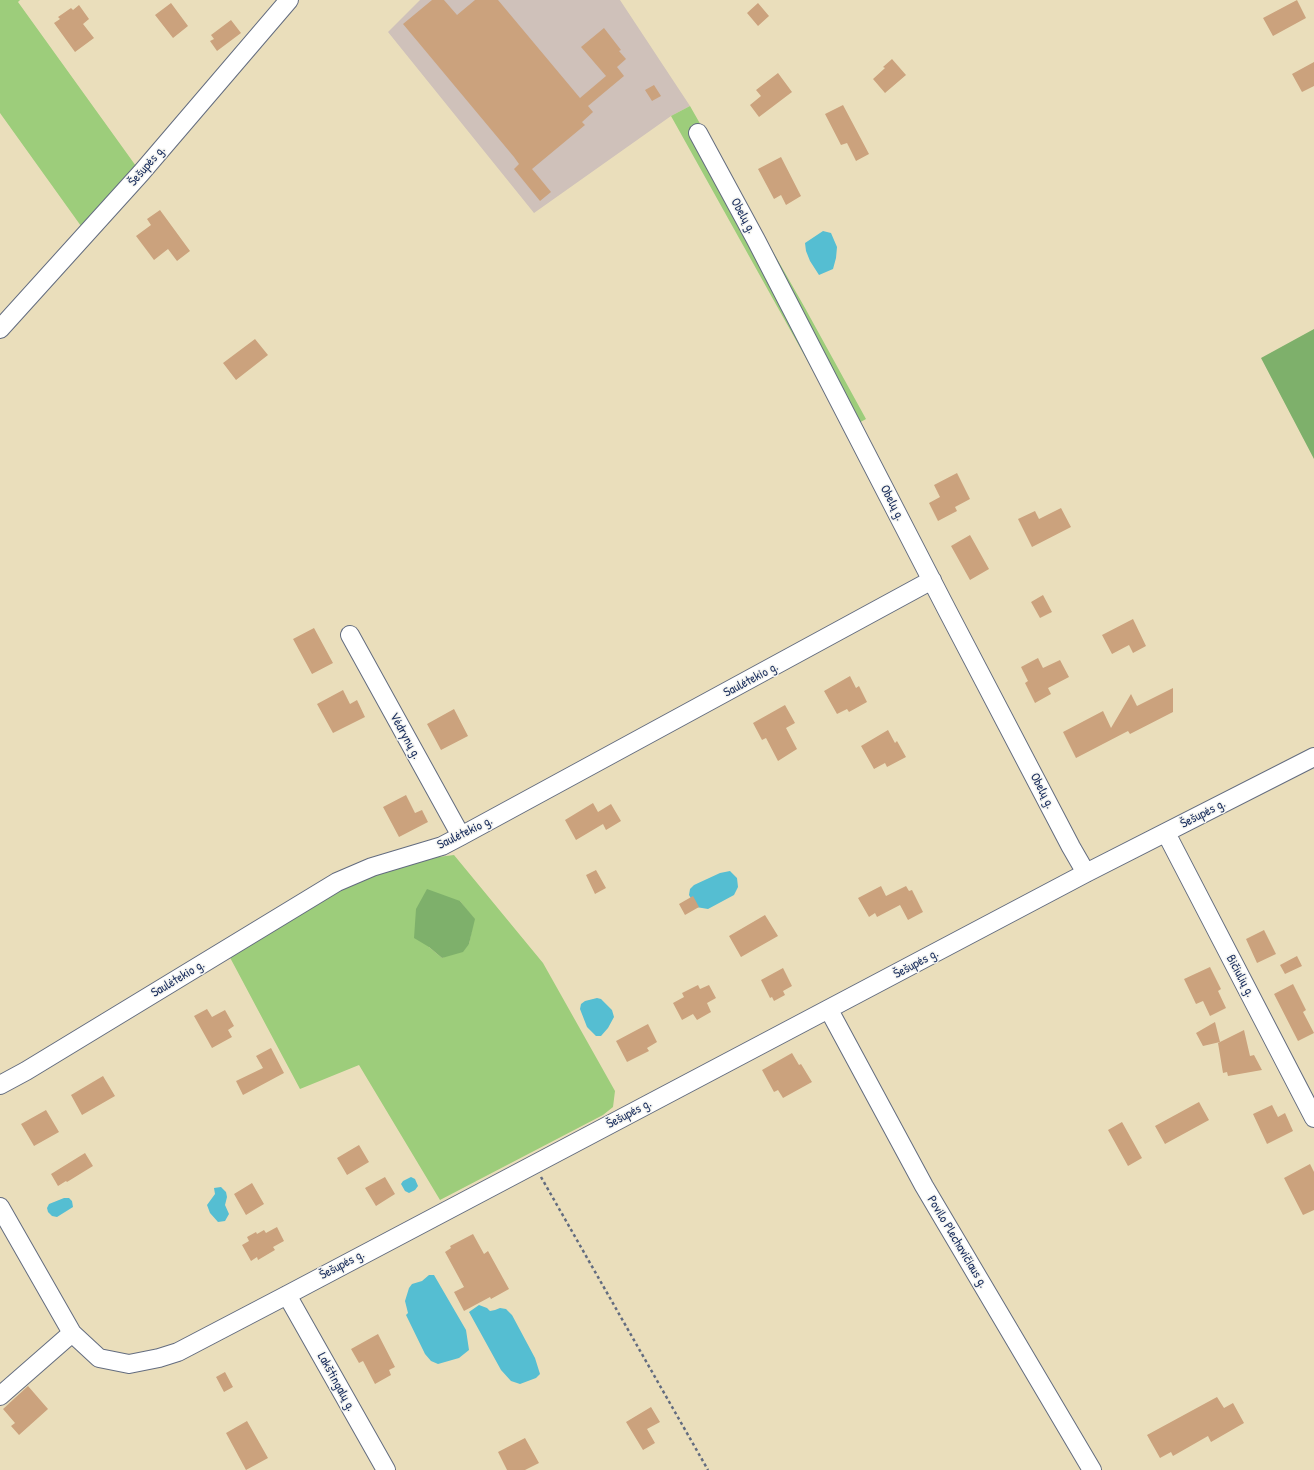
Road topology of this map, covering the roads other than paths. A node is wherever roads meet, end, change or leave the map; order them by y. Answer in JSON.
{"nodes":[{"id":1,"x":289,"y":0,"type":"edge"},
{"id":2,"x":698,"y":134,"type":"dead end"},
{"id":3,"x":0,"y":329,"type":"edge"},
{"id":4,"x":932,"y":580,"type":"junction"},
{"id":5,"x":350,"y":635,"type":"dead end"},
{"id":6,"x":1314,"y":757,"type":"edge"},
{"id":7,"x":1166,"y":833,"type":"junction"},
{"id":8,"x":461,"y":836,"type":"junction"},
{"id":9,"x":1086,"y":873,"type":"junction"},
{"id":10,"x":829,"y":1010,"type":"junction"},
{"id":11,"x":0,"y":1085,"type":"edge"},
{"id":12,"x":1314,"y":1118,"type":"edge"},
{"id":13,"x":0,"y":1207,"type":"edge"},
{"id":14,"x":287,"y":1295,"type":"junction"},
{"id":15,"x":72,"y":1333,"type":"junction"},
{"id":16,"x":0,"y":1396,"type":"edge"},
{"id":17,"x":386,"y":1470,"type":"edge"},
{"id":18,"x":1092,"y":1470,"type":"edge"}],
"edges":[{"from":1,"to":3,"type":"street","name":"Šešupės g."},
{"from":2,"to":4,"type":"street","name":"Obelų g."},
{"from":4,"to":8,"type":"street","name":"Saulėtekio g."},
{"from":4,"to":9,"type":"street","name":"Obelų g."},
{"from":5,"to":8,"type":"street","name":"Vėdrynų g."},
{"from":6,"to":7,"type":"street","name":"Šešupės g."},
{"from":7,"to":9,"type":"street","name":"Šešupės g."},
{"from":7,"to":12,"type":"street","name":"Bičiulių g."},
{"from":8,"to":11,"type":"street","name":"Saulėtekio g."},
{"from":9,"to":10,"type":"street","name":"Šešupės g."},
{"from":10,"to":14,"type":"street","name":"Šešupės g."},
{"from":10,"to":18,"type":"street","name":"Povilo Plechavičiaus g."},
{"from":13,"to":15,"type":"street","name":"Šešupės g."},
{"from":14,"to":15,"type":"street","name":"Šešupės g."},
{"from":14,"to":17,"type":"street","name":"Lakštingalų g."},
{"from":15,"to":16,"type":"street"}]}
